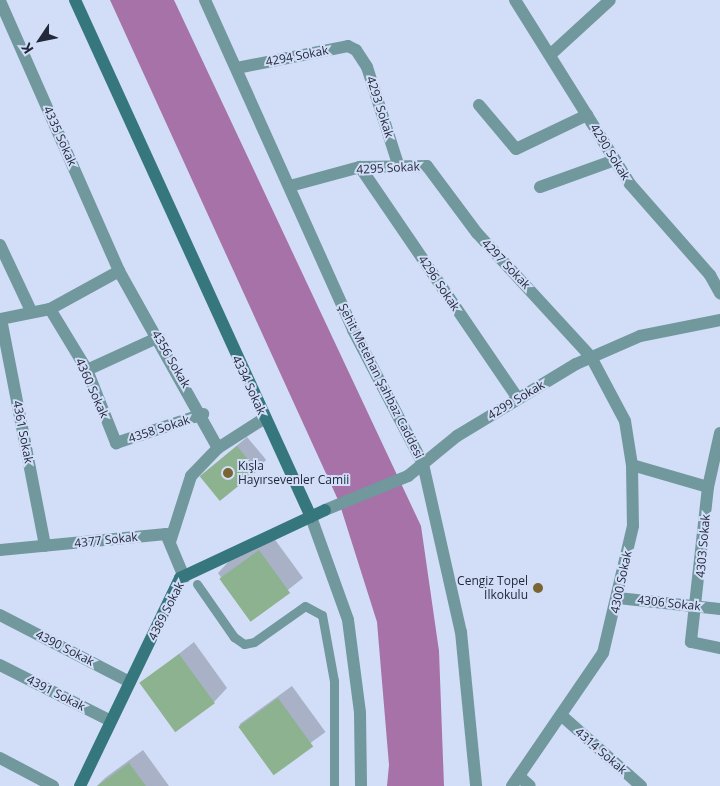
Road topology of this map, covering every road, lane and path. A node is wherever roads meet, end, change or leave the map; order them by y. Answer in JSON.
{"nodes":[{"id":1,"x":75,"y":0,"type":"edge"},
{"id":2,"x":205,"y":0,"type":"edge"},
{"id":3,"x":514,"y":0,"type":"edge"},
{"id":4,"x":610,"y":0,"type":"edge"},
{"id":5,"x":0,"y":1,"type":"edge"},
{"id":6,"x":356,"y":50,"type":"joint"},
{"id":7,"x":550,"y":55,"type":"junction"},
{"id":8,"x":237,"y":68,"type":"junction"},
{"id":9,"x":480,"y":104,"type":"dead end"},
{"id":10,"x":587,"y":115,"type":"junction"},
{"id":11,"x":615,"y":160,"type":"junction"},
{"id":12,"x":427,"y":166,"type":"joint"},
{"id":13,"x":360,"y":167,"type":"junction"},
{"id":14,"x":399,"y":167,"type":"junction"},
{"id":15,"x":290,"y":186,"type":"junction"},
{"id":16,"x":540,"y":186,"type":"dead end"},
{"id":17,"x":0,"y":245,"type":"edge"},
{"id":18,"x":119,"y":271,"type":"junction"},
{"id":19,"x":720,"y":293,"type":"edge"},
{"id":20,"x":50,"y":309,"type":"junction"},
{"id":21,"x":31,"y":311,"type":"junction"},
{"id":22,"x":0,"y":319,"type":"edge"},
{"id":23,"x":720,"y":320,"type":"edge"},
{"id":24,"x":158,"y":337,"type":"junction"},
{"id":25,"x":591,"y":357,"type":"junction"},
{"id":26,"x":87,"y":370,"type":"junction"},
{"id":27,"x":518,"y":399,"type":"junction"},
{"id":28,"x":203,"y":414,"type":"junction"},
{"id":29,"x":265,"y":418,"type":"junction"},
{"id":30,"x":720,"y":433,"type":"edge"},
{"id":31,"x":116,"y":443,"type":"joint"},
{"id":32,"x":218,"y":448,"type":"junction"},
{"id":33,"x":423,"y":464,"type":"junction"},
{"id":34,"x":632,"y":465,"type":"junction"},
{"id":35,"x":708,"y":487,"type":"junction"},
{"id":36,"x":326,"y":510,"type":"joint"},
{"id":37,"x":311,"y":517,"type":"junction"},
{"id":38,"x":170,"y":542,"type":"junction"},
{"id":39,"x":45,"y":546,"type":"junction"},
{"id":40,"x":0,"y":550,"type":"edge"},
{"id":41,"x":184,"y":577,"type":"junction"},
{"id":42,"x":198,"y":584,"type":"dead end"},
{"id":43,"x":618,"y":598,"type":"junction"},
{"id":44,"x":698,"y":605,"type":"junction"},
{"id":45,"x":720,"y":609,"type":"edge"},
{"id":46,"x":0,"y":615,"type":"edge"},
{"id":47,"x":720,"y":648,"type":"edge"},
{"id":48,"x":0,"y":665,"type":"edge"},
{"id":49,"x":130,"y":682,"type":"junction"},
{"id":50,"x":561,"y":715,"type":"junction"},
{"id":51,"x":111,"y":721,"type":"junction"},
{"id":52,"x":0,"y":758,"type":"edge"},
{"id":53,"x":516,"y":782,"type":"edge"},
{"id":54,"x":54,"y":786,"type":"edge"},
{"id":55,"x":80,"y":786,"type":"edge"},
{"id":56,"x":334,"y":786,"type":"edge"},
{"id":57,"x":361,"y":786,"type":"edge"},
{"id":58,"x":476,"y":786,"type":"edge"},
{"id":59,"x":530,"y":786,"type":"edge"},
{"id":60,"x":641,"y":786,"type":"edge"}],
"edges":[{"from":1,"to":29,"type":"main road","name":"4334 Sokak"},
{"from":2,"to":8,"type":"street","name":"Şehit Metehan Şahbaz Caddesi"},
{"from":3,"to":7,"type":"street","name":"4290 Sokak"},
{"from":4,"to":7,"type":"street"},
{"from":5,"to":18,"type":"street","name":"4335 Sokak"},
{"from":6,"to":8,"type":"street","name":"4294 Sokak"},
{"from":6,"to":14,"type":"street","name":"4293 Sokak"},
{"from":7,"to":10,"type":"street","name":"4290 Sokak"},
{"from":8,"to":15,"type":"street","name":"Şehit Metehan Şahbaz Caddesi"},
{"from":9,"to":10,"type":"street"},
{"from":10,"to":11,"type":"street","name":"4290 Sokak"},
{"from":11,"to":16,"type":"street"},
{"from":11,"to":19,"type":"street","name":"4290 Sokak"},
{"from":12,"to":14,"type":"street","name":"4295 Sokak"},
{"from":12,"to":25,"type":"street","name":"4297 Sokak"},
{"from":13,"to":14,"type":"street","name":"4295 Sokak"},
{"from":13,"to":15,"type":"street","name":"4295 Sokak"},
{"from":13,"to":27,"type":"street","name":"4296 Sokak"},
{"from":15,"to":33,"type":"street","name":"Şehit Metehan Şahbaz Caddesi"},
{"from":17,"to":21,"type":"street"},
{"from":18,"to":20,"type":"street"},
{"from":18,"to":24,"type":"street","name":"4356 Sokak"},
{"from":20,"to":21,"type":"street"},
{"from":20,"to":26,"type":"street","name":"4360 Sokak"},
{"from":21,"to":22,"type":"street"},
{"from":22,"to":39,"type":"street","name":"4361 Sokak"},
{"from":23,"to":25,"type":"street","name":"4299 Sokak"},
{"from":24,"to":26,"type":"street"},
{"from":24,"to":28,"type":"street","name":"4356 Sokak"},
{"from":25,"to":27,"type":"street","name":"4299 Sokak"},
{"from":25,"to":34,"type":"street","name":"4300 Sokak"},
{"from":26,"to":31,"type":"street","name":"4360 Sokak"},
{"from":27,"to":33,"type":"street","name":"4299 Sokak"},
{"from":28,"to":31,"type":"street","name":"4358 Sokak"},
{"from":28,"to":32,"type":"street","name":"4356 Sokak"},
{"from":29,"to":32,"type":"street"},
{"from":29,"to":37,"type":"main road","name":"4334 Sokak"},
{"from":30,"to":35,"type":"street","name":"4303 Sokak"},
{"from":32,"to":38,"type":"street"},
{"from":33,"to":36,"type":"street","name":"4299 Sokak"},
{"from":33,"to":58,"type":"street","name":"Şehit Metehan Şahbaz Caddesi"},
{"from":34,"to":35,"type":"street"},
{"from":34,"to":43,"type":"street","name":"4300 Sokak"},
{"from":35,"to":44,"type":"street","name":"4303 Sokak"},
{"from":36,"to":37,"type":"main road","name":"4389 Sokak"},
{"from":37,"to":41,"type":"main road","name":"4389 Sokak"},
{"from":37,"to":57,"type":"street","name":"4334 Sokak"},
{"from":38,"to":39,"type":"street","name":"4377 Sokak"},
{"from":38,"to":41,"type":"street"},
{"from":39,"to":40,"type":"street","name":"4377 Sokak"},
{"from":41,"to":49,"type":"main road","name":"4389 Sokak"},
{"from":42,"to":56,"type":"lane"},
{"from":43,"to":44,"type":"street","name":"4306 Sokak"},
{"from":43,"to":50,"type":"street","name":"4300 Sokak"},
{"from":44,"to":45,"type":"street","name":"4306 Sokak"},
{"from":44,"to":47,"type":"street","name":"4303 Sokak"},
{"from":46,"to":49,"type":"street","name":"4390 Sokak"},
{"from":48,"to":51,"type":"street","name":"4391 Sokak"},
{"from":49,"to":51,"type":"main road","name":"4389 Sokak"},
{"from":50,"to":53,"type":"street","name":"4300 Sokak"},
{"from":50,"to":60,"type":"street","name":"4314 Sokak"},
{"from":51,"to":55,"type":"main road","name":"4389 Sokak"},
{"from":52,"to":54,"type":"street"},
{"from":53,"to":59,"type":"street"}]}
